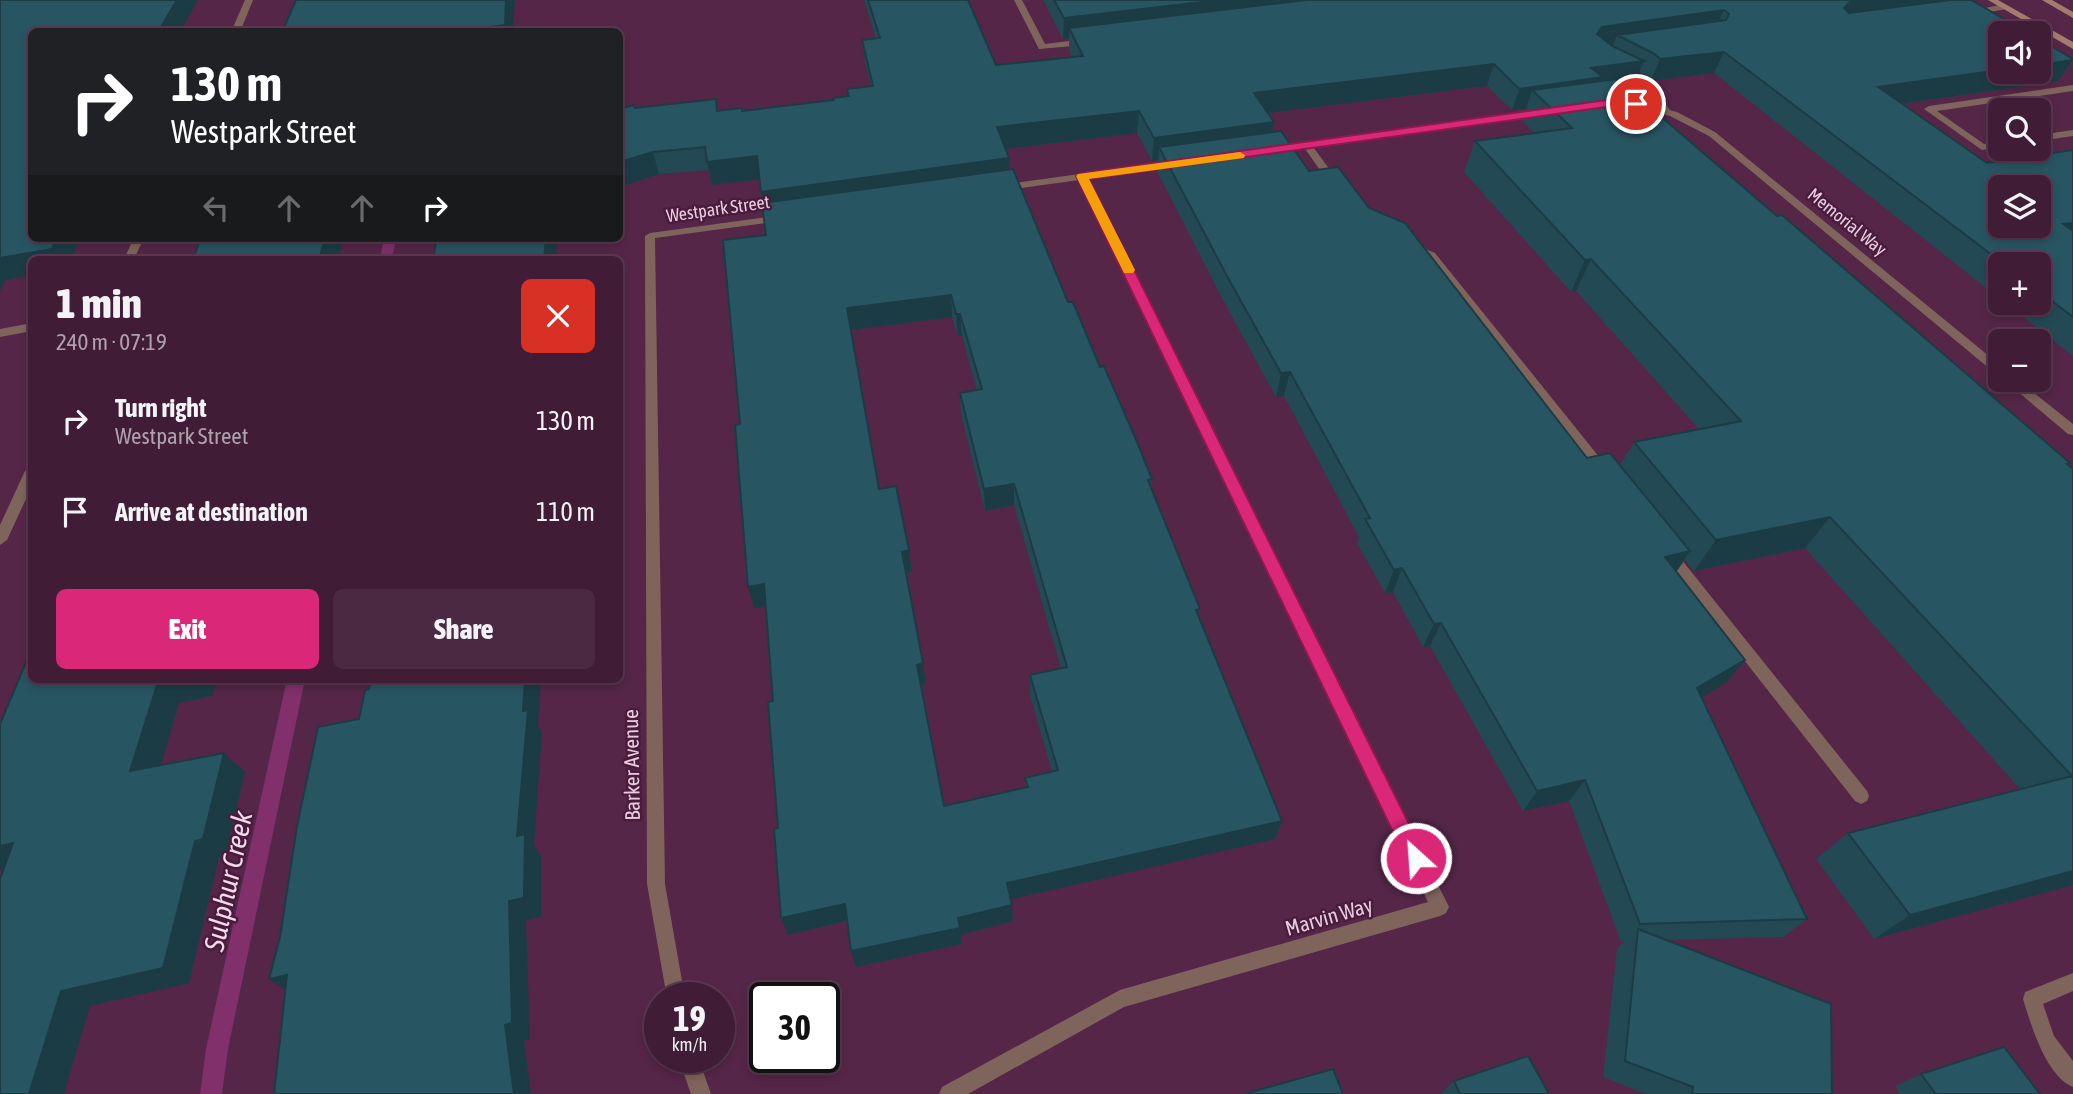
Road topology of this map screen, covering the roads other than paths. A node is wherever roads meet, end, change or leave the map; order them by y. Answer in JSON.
{"nodes":[{"id":1,"x":249,"y":0,"type":"edge"},
{"id":2,"x":1018,"y":0,"type":"edge"},
{"id":3,"x":1992,"y":0,"type":"edge"},
{"id":4,"x":2050,"y":1,"type":"edge"},
{"id":5,"x":2004,"y":7,"type":"junction"},
{"id":6,"x":1963,"y":13,"type":"edge"},
{"id":7,"x":2073,"y":15,"type":"edge"},
{"id":8,"x":237,"y":28,"type":"edge"},
{"id":9,"x":1095,"y":41,"type":"edge"},
{"id":10,"x":2073,"y":46,"type":"edge"},
{"id":11,"x":1608,"y":64,"type":"edge"},
{"id":12,"x":2073,"y":88,"type":"edge"},
{"id":13,"x":2004,"y":98,"type":"edge"},
{"id":14,"x":1988,"y":100,"type":"edge"},
{"id":15,"x":1616,"y":104,"type":"edge"},
{"id":16,"x":1665,"y":110,"type":"junction"},
{"id":17,"x":1552,"y":111,"type":"edge"},
{"id":18,"x":2073,"y":133,"type":"edge"},
{"id":19,"x":2051,"y":136,"type":"edge"},
{"id":20,"x":1988,"y":145,"type":"edge"},
{"id":21,"x":1308,"y":146,"type":"junction"},
{"id":22,"x":1268,"y":151,"type":"edge"},
{"id":23,"x":1188,"y":162,"type":"edge"},
{"id":24,"x":1082,"y":176,"type":"junction"},
{"id":25,"x":987,"y":190,"type":"edge"},
{"id":26,"x":1343,"y":196,"type":"edge"},
{"id":27,"x":798,"y":216,"type":"edge"},
{"id":28,"x":650,"y":236,"type":"joint"},
{"id":29,"x":1402,"y":242,"type":"edge"},
{"id":30,"x":28,"y":328,"type":"edge"},
{"id":31,"x":0,"y":333,"type":"edge"},
{"id":32,"x":1988,"y":361,"type":"edge"},
{"id":33,"x":2025,"y":392,"type":"edge"},
{"id":34,"x":2073,"y":431,"type":"edge"},
{"id":35,"x":1608,"y":478,"type":"edge"},
{"id":36,"x":28,"y":480,"type":"edge"},
{"id":37,"x":0,"y":540,"type":"edge"},
{"id":38,"x":1660,"y":543,"type":"edge"},
{"id":39,"x":1861,"y":796,"type":"dead end"},
{"id":40,"x":673,"y":982,"type":"edge"},
{"id":41,"x":2073,"y":982,"type":"edge"},
{"id":42,"x":694,"y":1073,"type":"edge"},
{"id":43,"x":2073,"y":1077,"type":"edge"},
{"id":44,"x":701,"y":1094,"type":"edge"},
{"id":45,"x":949,"y":1094,"type":"edge"}],
"edges":[{"from":1,"to":8,"type":"street"},
{"from":2,"to":9,"type":"street"},
{"from":3,"to":5,"type":"main road"},
{"from":4,"to":7,"type":"main road"},
{"from":5,"to":6,"type":"street"},
{"from":5,"to":10,"type":"main road"},
{"from":11,"to":16,"type":"street"},
{"from":12,"to":13,"type":"street"},
{"from":14,"to":20,"type":"street"},
{"from":15,"to":16,"type":"street"},
{"from":16,"to":32,"type":"street","name":"Memorial Way"},
{"from":17,"to":21,"type":"street"},
{"from":18,"to":19,"type":"street"},
{"from":21,"to":22,"type":"street"},
{"from":21,"to":26,"type":"street"},
{"from":23,"to":24,"type":"street"},
{"from":24,"to":25,"type":"street"},
{"from":24,"to":45,"type":"street","name":"Marvin Way"},
{"from":27,"to":28,"type":"street","name":"Westpark Street"},
{"from":28,"to":40,"type":"street","name":"Barker Avenue"},
{"from":29,"to":35,"type":"street"},
{"from":30,"to":31,"type":"street"},
{"from":33,"to":34,"type":"street"},
{"from":36,"to":37,"type":"street"},
{"from":38,"to":39,"type":"street"},
{"from":41,"to":43,"type":"street"},
{"from":42,"to":44,"type":"street"}]}
